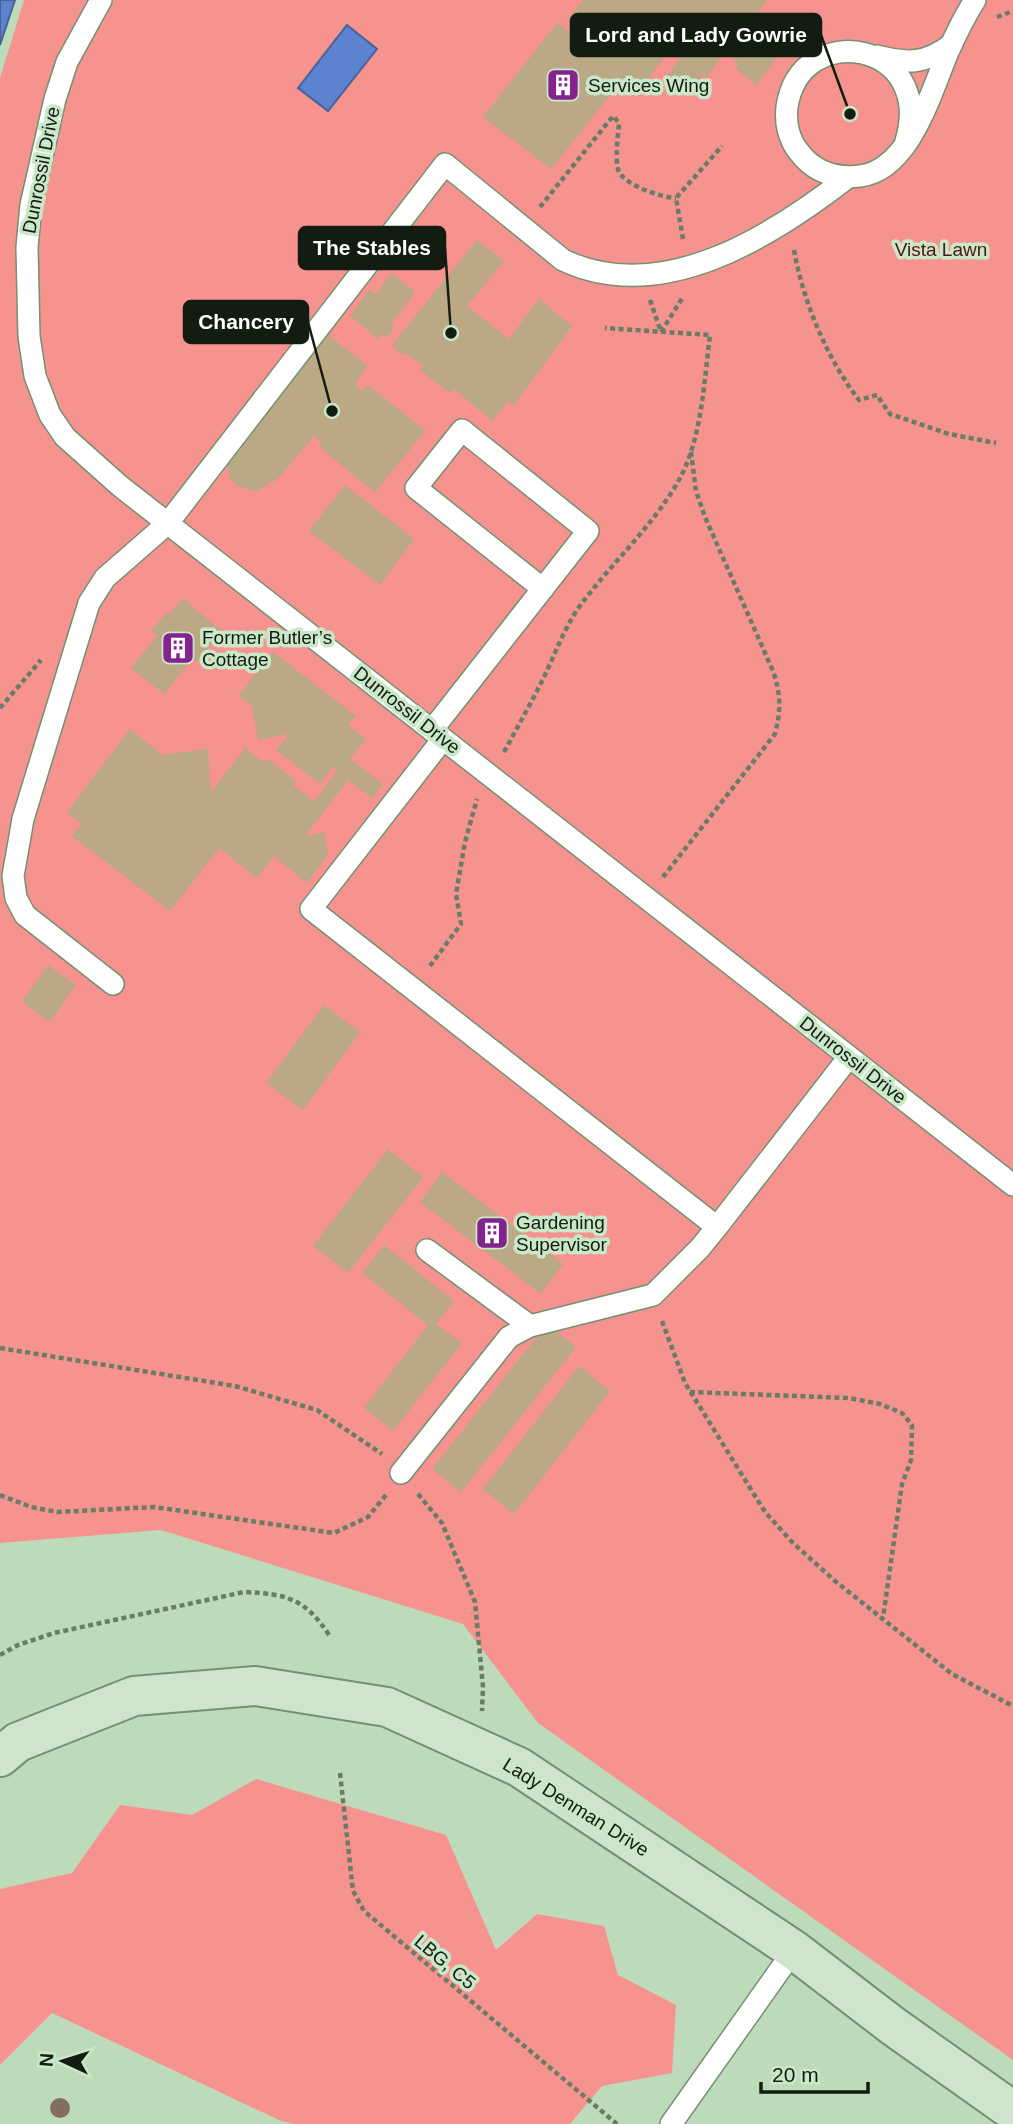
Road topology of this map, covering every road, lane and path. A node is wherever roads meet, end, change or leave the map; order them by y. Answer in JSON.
{"nodes":[{"id":1,"x":101,"y":0,"type":"edge"},
{"id":2,"x":969,"y":5,"type":"edge"},
{"id":3,"x":951,"y":44,"type":"junction"},
{"id":4,"x":869,"y":54,"type":"junction"},
{"id":5,"x":906,"y":141,"type":"junction"},
{"id":6,"x":797,"y":149,"type":"junction"},
{"id":7,"x":848,"y":178,"type":"junction"},
{"id":8,"x":676,"y":198,"type":"dead end"},
{"id":9,"x":795,"y":215,"type":"junction"},
{"id":10,"x":524,"y":228,"type":"junction"},
{"id":11,"x":605,"y":328,"type":"dead end"},
{"id":12,"x":996,"y":443,"type":"dead end"},
{"id":13,"x":691,"y":451,"type":"junction"},
{"id":14,"x":168,"y":523,"type":"junction"},
{"id":15,"x":543,"y":589,"type":"junction"},
{"id":16,"x":438,"y":734,"type":"junction"},
{"id":17,"x":491,"y":776,"type":"junction"},
{"id":18,"x":653,"y":903,"type":"junction"},
{"id":19,"x":113,"y":984,"type":"dead end"},
{"id":20,"x":412,"y":989,"type":"junction"},
{"id":21,"x":849,"y":1057,"type":"junction"},
{"id":22,"x":1013,"y":1185,"type":"edge"},
{"id":23,"x":717,"y":1227,"type":"junction"},
{"id":24,"x":427,"y":1250,"type":"dead end"},
{"id":25,"x":653,"y":1295,"type":"junction"},
{"id":26,"x":530,"y":1326,"type":"junction"},
{"id":27,"x":0,"y":1348,"type":"edge"},
{"id":28,"x":690,"y":1392,"type":"junction"},
{"id":29,"x":401,"y":1473,"type":"junction"},
{"id":30,"x":0,"y":1495,"type":"edge"},
{"id":31,"x":883,"y":1618,"type":"junction"},
{"id":32,"x":329,"y":1635,"type":"dead end"},
{"id":33,"x":0,"y":1656,"type":"edge"},
{"id":34,"x":1013,"y":1706,"type":"edge"},
{"id":35,"x":481,"y":1749,"type":"junction"},
{"id":36,"x":0,"y":1756,"type":"edge"},
{"id":37,"x":340,"y":1773,"type":"dead end"},
{"id":38,"x":794,"y":1950,"type":"junction"},
{"id":39,"x":1013,"y":2111,"type":"edge"},
{"id":40,"x":617,"y":2124,"type":"edge"},
{"id":41,"x":671,"y":2124,"type":"edge"}],
"edges":[{"from":1,"to":14,"type":"lane","name":"Dunrossil Drive"},
{"from":2,"to":3,"type":"lane"},
{"from":3,"to":4,"type":"lane"},
{"from":3,"to":5,"type":"lane"},
{"from":4,"to":5,"type":"lane"},
{"from":4,"to":6,"type":"lane"},
{"from":5,"to":7,"type":"lane"},
{"from":6,"to":7,"type":"lane"},
{"from":6,"to":9,"type":"lane"},
{"from":7,"to":9,"type":"lane"},
{"from":8,"to":10,"type":"path"},
{"from":9,"to":10,"type":"lane"},
{"from":9,"to":12,"type":"path"},
{"from":10,"to":14,"type":"lane"},
{"from":11,"to":13,"type":"path"},
{"from":13,"to":17,"type":"path"},
{"from":13,"to":18,"type":"path"},
{"from":14,"to":16,"type":"lane","name":"Dunrossil Drive"},
{"from":14,"to":19,"type":"lane"},
{"from":15,"to":15,"type":"lane"},
{"from":15,"to":16,"type":"lane"},
{"from":16,"to":17,"type":"lane","name":"Dunrossil Drive"},
{"from":16,"to":20,"type":"lane"},
{"from":17,"to":18,"type":"lane","name":"Dunrossil Drive"},
{"from":17,"to":20,"type":"path"},
{"from":18,"to":21,"type":"lane","name":"Dunrossil Drive"},
{"from":20,"to":23,"type":"lane"},
{"from":21,"to":22,"type":"lane","name":"Dunrossil Drive"},
{"from":21,"to":23,"type":"lane"},
{"from":23,"to":25,"type":"lane"},
{"from":24,"to":26,"type":"lane"},
{"from":25,"to":26,"type":"lane"},
{"from":25,"to":28,"type":"path"},
{"from":26,"to":29,"type":"lane"},
{"from":27,"to":29,"type":"path"},
{"from":28,"to":31,"type":"path"},
{"from":28,"to":31,"type":"path"},
{"from":29,"to":30,"type":"path"},
{"from":29,"to":35,"type":"path"},
{"from":31,"to":34,"type":"path"},
{"from":32,"to":33,"type":"path"},
{"from":35,"to":36,"type":"street","name":"Lady Denman Drive"},
{"from":35,"to":38,"type":"street","name":"Lady Denman Drive"},
{"from":37,"to":40,"type":"path","name":"LBG, C5"},
{"from":38,"to":39,"type":"street","name":"Lady Denman Drive"},
{"from":38,"to":41,"type":"lane"}]}
